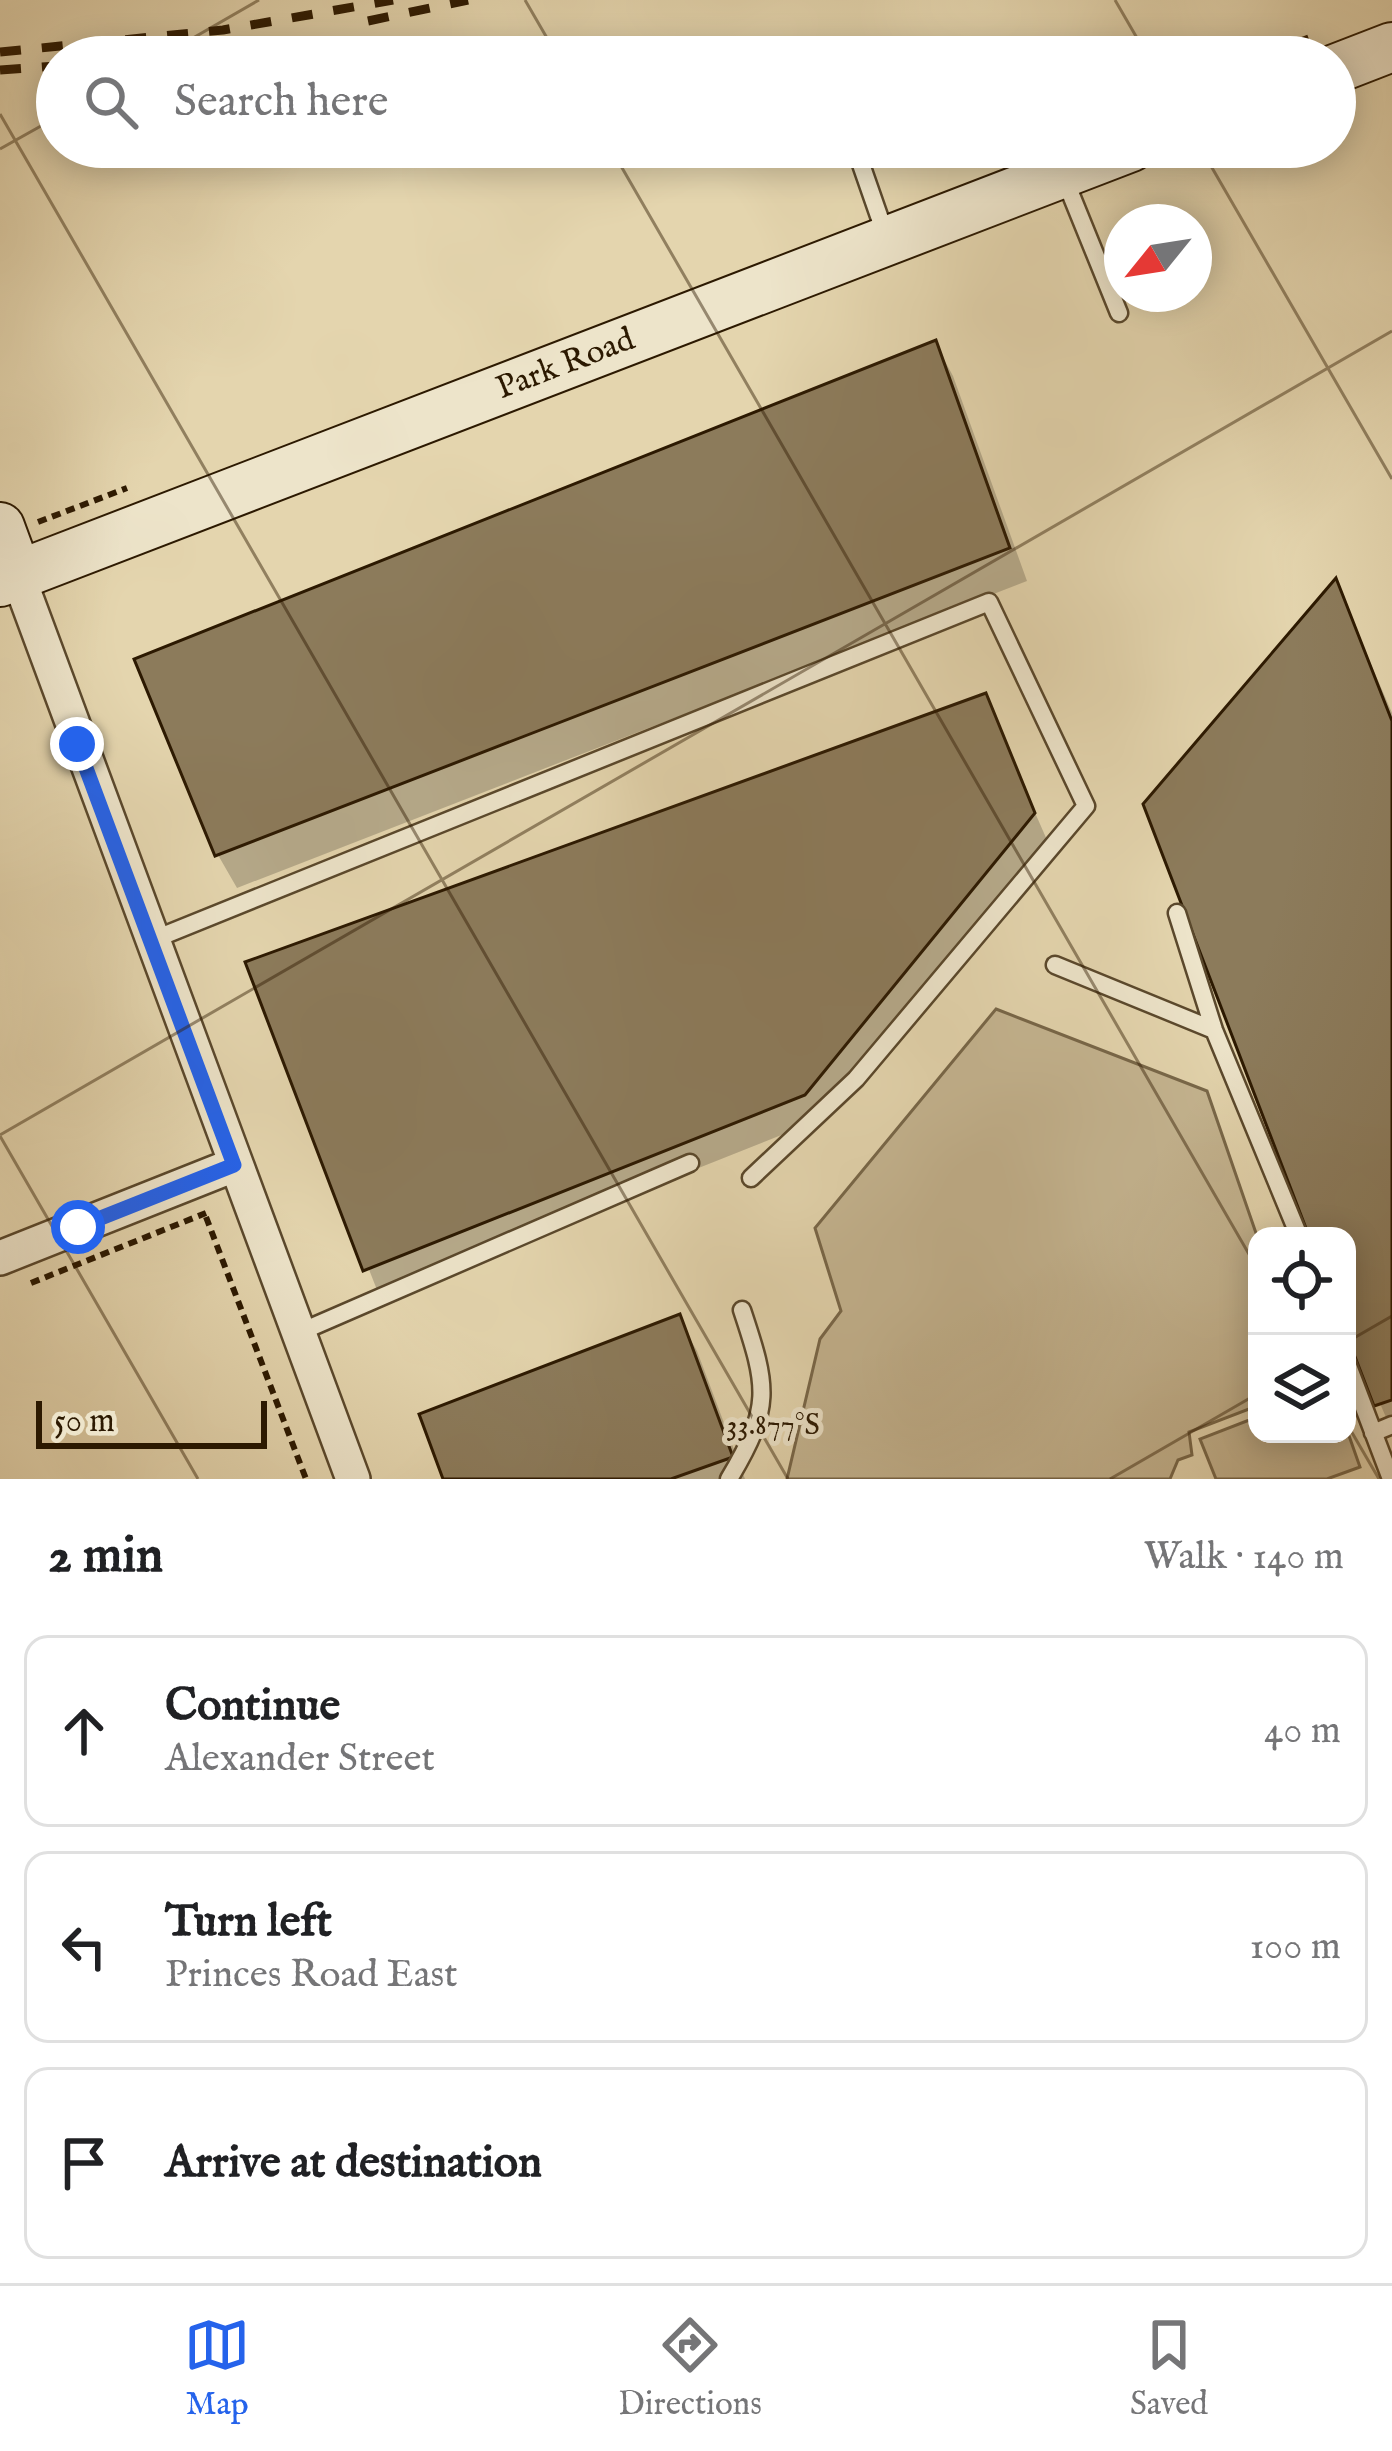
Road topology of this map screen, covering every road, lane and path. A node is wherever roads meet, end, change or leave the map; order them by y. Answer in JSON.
{"nodes":[{"id":1,"x":1392,"y":47,"type":"edge"},
{"id":2,"x":1356,"y":61,"type":"edge"},
{"id":3,"x":862,"y":168,"type":"edge"},
{"id":4,"x":1076,"y":168,"type":"edge"},
{"id":5,"x":1063,"y":173,"type":"junction"},
{"id":6,"x":887,"y":240,"type":"junction"},
{"id":7,"x":1119,"y":313,"type":"dead end"},
{"id":8,"x":0,"y":527,"type":"edge"},
{"id":9,"x":9,"y":579,"type":"edge"},
{"id":10,"x":1177,"y":913,"type":"dead end"},
{"id":11,"x":149,"y":941,"type":"junction"},
{"id":12,"x":1055,"y":964,"type":"dead end"},
{"id":13,"x":1214,"y":1030,"type":"junction"},
{"id":14,"x":690,"y":1163,"type":"dead end"},
{"id":15,"x":234,"y":1165,"type":"junction"},
{"id":16,"x":751,"y":1178,"type":"dead end"},
{"id":17,"x":1295,"y":1227,"type":"edge"},
{"id":18,"x":0,"y":1258,"type":"edge"},
{"id":19,"x":21,"y":1287,"type":"dead end"},
{"id":20,"x":742,"y":1310,"type":"dead end"},
{"id":21,"x":298,"y":1333,"type":"junction"},
{"id":22,"x":1356,"y":1387,"type":"edge"},
{"id":23,"x":1392,"y":1426,"type":"edge"},
{"id":24,"x":1373,"y":1432,"type":"junction"},
{"id":25,"x":306,"y":1479,"type":"edge"},
{"id":26,"x":353,"y":1479,"type":"edge"},
{"id":27,"x":729,"y":1479,"type":"edge"},
{"id":28,"x":1391,"y":1479,"type":"edge"}],
"edges":[{"from":1,"to":2,"type":"main road"},
{"from":3,"to":6,"type":"lane"},
{"from":4,"to":5,"type":"main road","name":"Park Road"},
{"from":5,"to":6,"type":"main road","name":"Park Road"},
{"from":5,"to":7,"type":"lane"},
{"from":6,"to":9,"type":"main road","name":"Park Road"},
{"from":8,"to":9,"type":"main road"},
{"from":9,"to":11,"type":"street"},
{"from":10,"to":13,"type":"lane"},
{"from":11,"to":15,"type":"street"},
{"from":11,"to":16,"type":"lane"},
{"from":12,"to":13,"type":"lane"},
{"from":13,"to":17,"type":"lane"},
{"from":14,"to":21,"type":"lane"},
{"from":15,"to":18,"type":"street"},
{"from":15,"to":21,"type":"street"},
{"from":19,"to":25,"type":"path"},
{"from":20,"to":27,"type":"lane"},
{"from":21,"to":26,"type":"street"},
{"from":22,"to":24,"type":"lane"},
{"from":23,"to":24,"type":"lane"},
{"from":24,"to":28,"type":"lane"}]}
